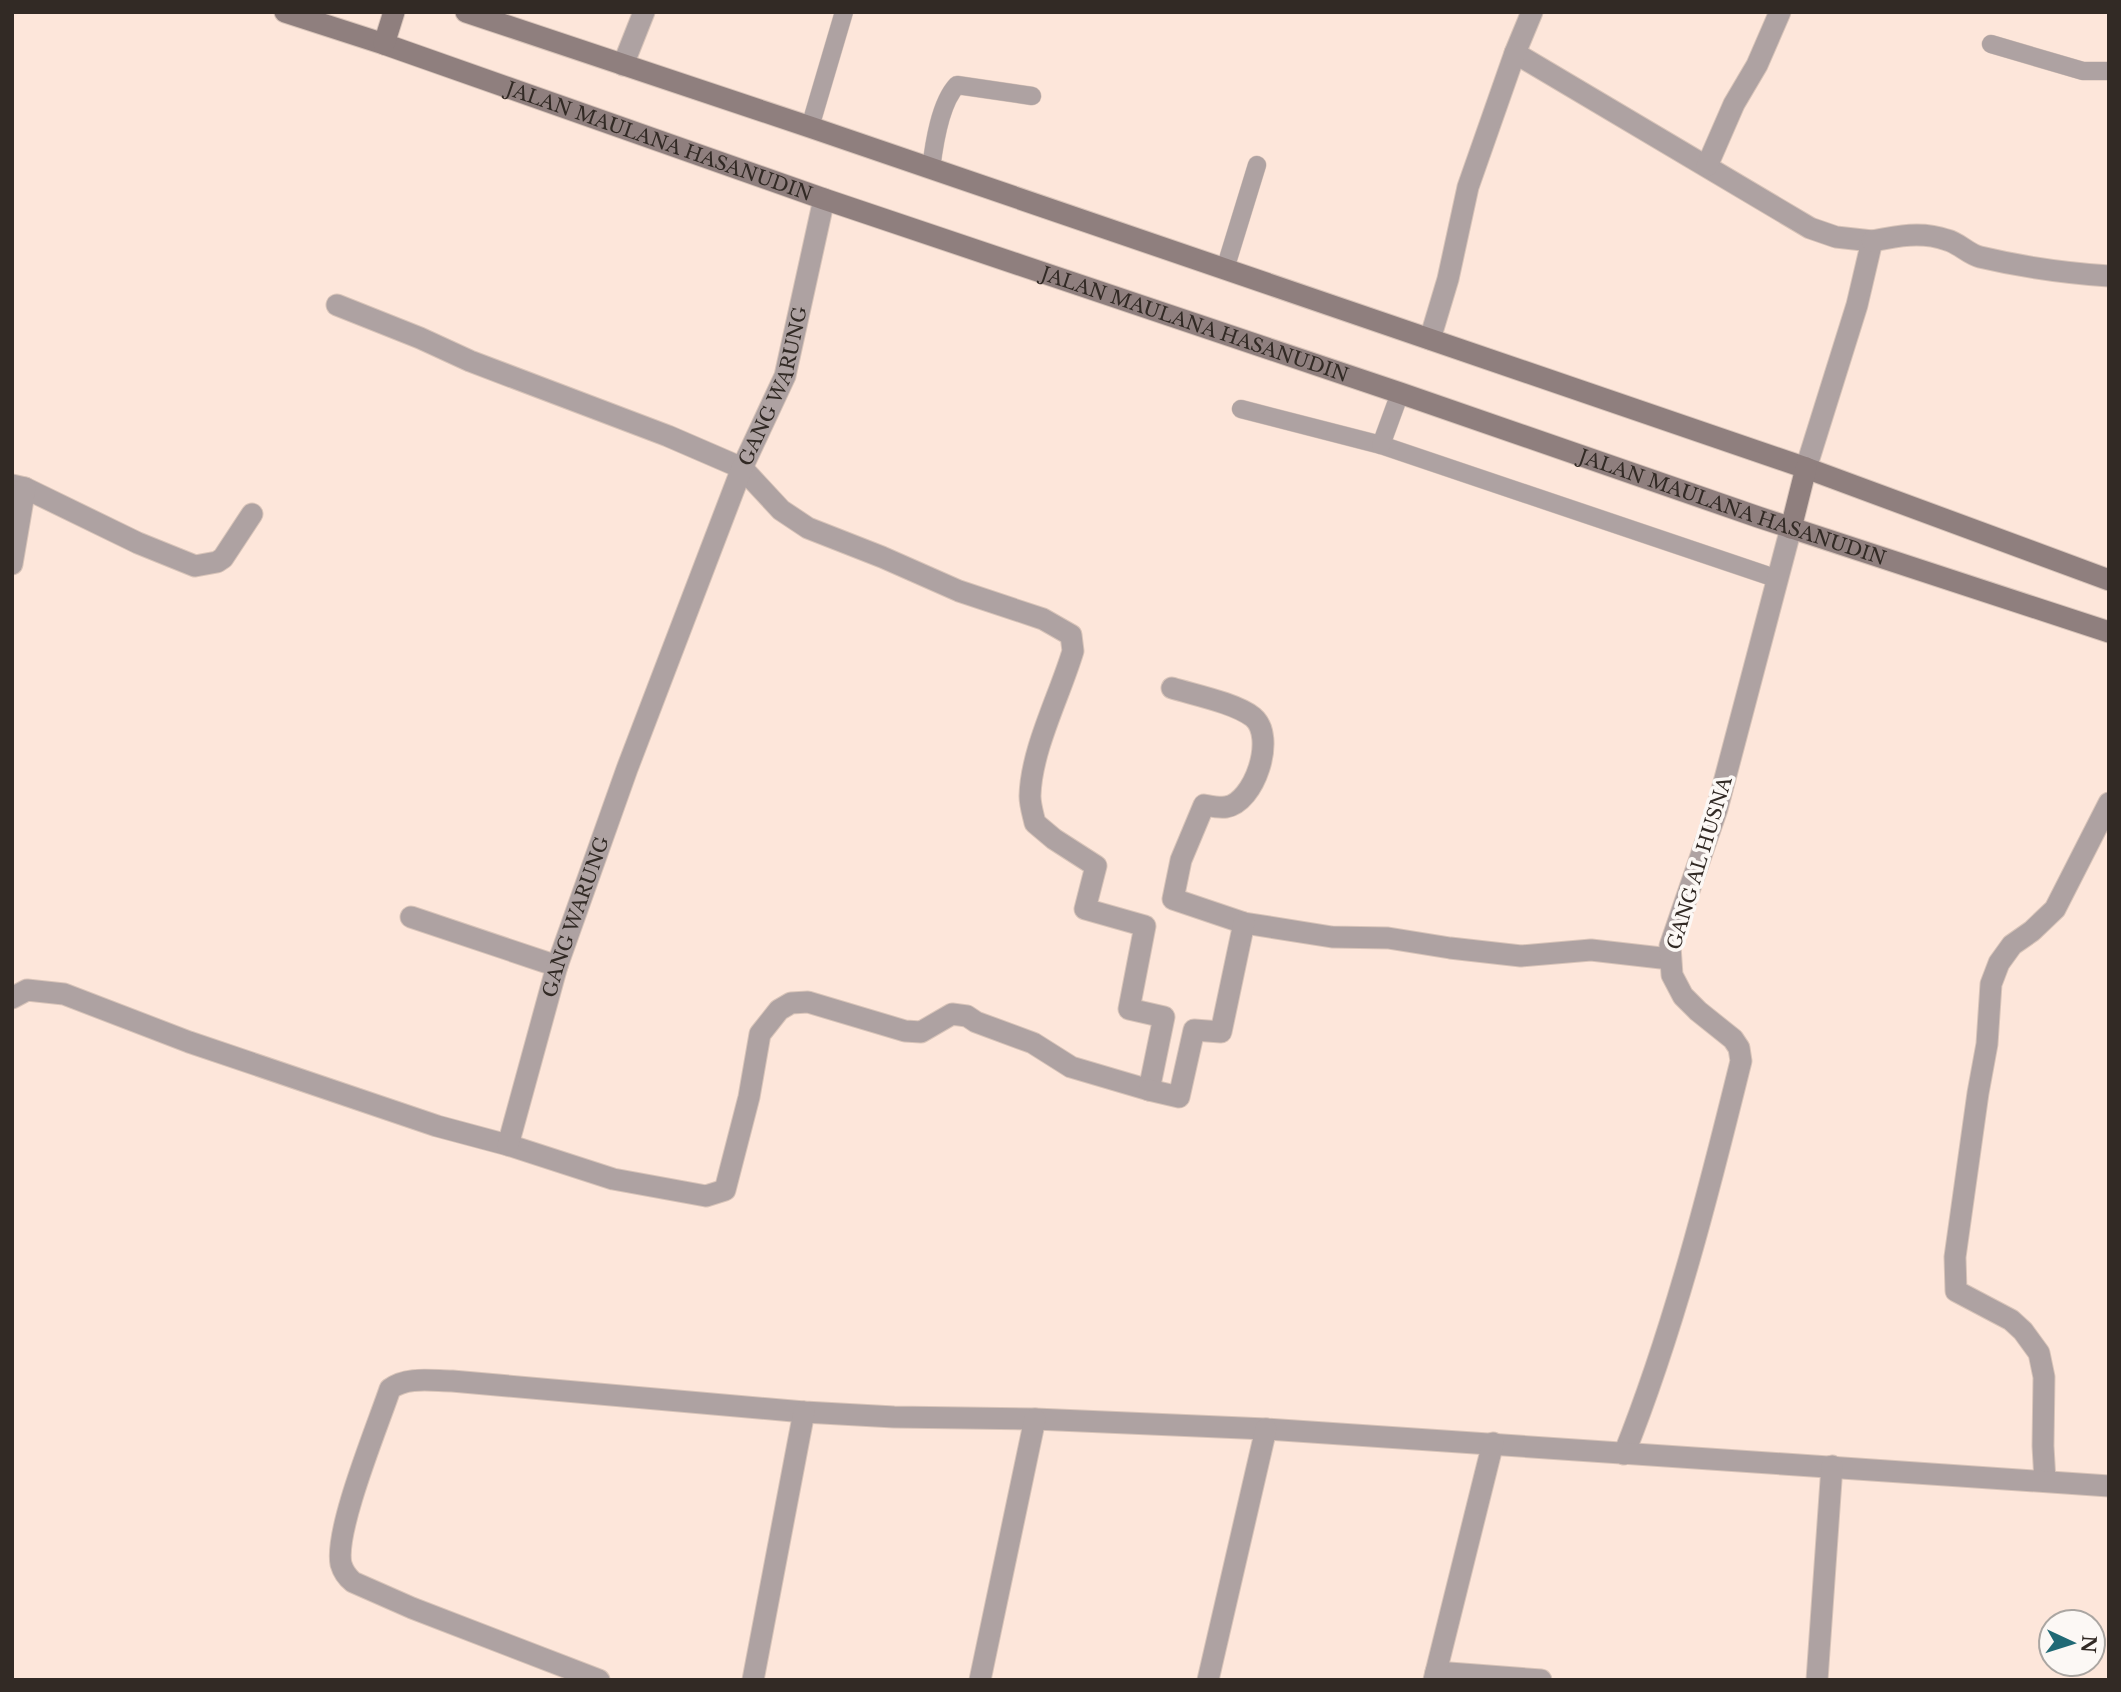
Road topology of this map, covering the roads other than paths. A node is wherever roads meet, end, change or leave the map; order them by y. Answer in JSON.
{"nodes":[{"id":1,"x":285,"y":12,"type":"edge"},
{"id":2,"x":394,"y":12,"type":"edge"},
{"id":3,"x":466,"y":12,"type":"edge"},
{"id":4,"x":644,"y":12,"type":"edge"},
{"id":5,"x":844,"y":12,"type":"edge"},
{"id":6,"x":1532,"y":12,"type":"edge"},
{"id":7,"x":1780,"y":12,"type":"edge"},
{"id":8,"x":384,"y":44,"type":"junction"},
{"id":9,"x":1991,"y":44,"type":"dead end"},
{"id":10,"x":1515,"y":53,"type":"junction"},
{"id":11,"x":623,"y":65,"type":"junction"},
{"id":12,"x":2109,"y":71,"type":"edge"},
{"id":13,"x":1032,"y":96,"type":"dead end"},
{"id":14,"x":813,"y":120,"type":"junction"},
{"id":15,"x":1257,"y":165,"type":"dead end"},
{"id":16,"x":1707,"y":166,"type":"junction"},
{"id":17,"x":931,"y":169,"type":"junction"},
{"id":18,"x":824,"y":200,"type":"junction"},
{"id":19,"x":1872,"y":241,"type":"junction"},
{"id":20,"x":1225,"y":269,"type":"junction"},
{"id":21,"x":2109,"y":276,"type":"edge"},
{"id":22,"x":337,"y":305,"type":"dead end"},
{"id":23,"x":1431,"y":334,"type":"junction"},
{"id":24,"x":1400,"y":393,"type":"junction"},
{"id":25,"x":1241,"y":409,"type":"dead end"},
{"id":26,"x":1381,"y":445,"type":"junction"},
{"id":27,"x":742,"y":467,"type":"junction"},
{"id":28,"x":1806,"y":468,"type":"junction"},
{"id":29,"x":19,"y":487,"type":"edge"},
{"id":30,"x":252,"y":514,"type":"dead end"},
{"id":31,"x":1791,"y":528,"type":"junction"},
{"id":32,"x":12,"y":564,"type":"edge"},
{"id":33,"x":1778,"y":579,"type":"junction"},
{"id":34,"x":2109,"y":580,"type":"edge"},
{"id":35,"x":2109,"y":632,"type":"edge"},
{"id":36,"x":1172,"y":688,"type":"dead end"},
{"id":37,"x":2109,"y":803,"type":"edge"},
{"id":38,"x":411,"y":917,"type":"dead end"},
{"id":39,"x":1244,"y":923,"type":"junction"},
{"id":40,"x":1670,"y":959,"type":"junction"},
{"id":41,"x":557,"y":966,"type":"junction"},
{"id":42,"x":13,"y":997,"type":"edge"},
{"id":43,"x":1149,"y":1090,"type":"junction"},
{"id":44,"x":508,"y":1145,"type":"junction"},
{"id":45,"x":804,"y":1412,"type":"junction"},
{"id":46,"x":1035,"y":1419,"type":"junction"},
{"id":47,"x":1266,"y":1429,"type":"junction"},
{"id":48,"x":1493,"y":1443,"type":"junction"},
{"id":49,"x":1624,"y":1454,"type":"junction"},
{"id":50,"x":1832,"y":1466,"type":"junction"},
{"id":51,"x":2045,"y":1481,"type":"junction"},
{"id":52,"x":2109,"y":1486,"type":"edge"},
{"id":53,"x":1435,"y":1676,"type":"edge"},
{"id":54,"x":599,"y":1680,"type":"edge"},
{"id":55,"x":753,"y":1680,"type":"edge"},
{"id":56,"x":980,"y":1680,"type":"edge"},
{"id":57,"x":1208,"y":1680,"type":"edge"},
{"id":58,"x":1541,"y":1680,"type":"edge"},
{"id":59,"x":1817,"y":1680,"type":"edge"}],
"edges":[{"from":1,"to":8,"type":"street","name":"JALAN MAULANA HASANUDIN"},
{"from":2,"to":8,"type":"street"},
{"from":3,"to":11,"type":"street"},
{"from":4,"to":11,"type":"street"},
{"from":5,"to":14,"type":"lane"},
{"from":6,"to":10,"type":"street"},
{"from":7,"to":16,"type":"street"},
{"from":8,"to":18,"type":"street","name":"JALAN MAULANA HASANUDIN"},
{"from":9,"to":12,"type":"lane"},
{"from":10,"to":16,"type":"street"},
{"from":10,"to":23,"type":"street"},
{"from":11,"to":14,"type":"street"},
{"from":13,"to":17,"type":"lane"},
{"from":14,"to":17,"type":"street"},
{"from":15,"to":20,"type":"lane"},
{"from":16,"to":19,"type":"street"},
{"from":17,"to":20,"type":"street"},
{"from":18,"to":24,"type":"street","name":"JALAN MAULANA HASANUDIN"},
{"from":18,"to":27,"type":"street","name":"GANG WARUNG"},
{"from":19,"to":21,"type":"street"},
{"from":19,"to":28,"type":"street"},
{"from":20,"to":23,"type":"street"},
{"from":22,"to":27,"type":"street"},
{"from":23,"to":28,"type":"street"},
{"from":24,"to":26,"type":"lane"},
{"from":24,"to":31,"type":"street","name":"JALAN MAULANA HASANUDIN"},
{"from":25,"to":26,"type":"lane"},
{"from":26,"to":33,"type":"lane"},
{"from":27,"to":41,"type":"street","name":"GANG WARUNG"},
{"from":27,"to":43,"type":"street"},
{"from":28,"to":31,"type":"street"},
{"from":28,"to":34,"type":"street"},
{"from":29,"to":30,"type":"street"},
{"from":29,"to":32,"type":"street"},
{"from":31,"to":33,"type":"street","name":"GANG AL HUSNA"},
{"from":31,"to":35,"type":"street","name":"JALAN MAULANA HASANUDIN"},
{"from":33,"to":40,"type":"street","name":"GANG AL HUSNA"},
{"from":36,"to":39,"type":"street"},
{"from":37,"to":51,"type":"street"},
{"from":38,"to":41,"type":"street"},
{"from":39,"to":40,"type":"street"},
{"from":39,"to":43,"type":"street"},
{"from":40,"to":49,"type":"street","name":"GANG AL HUSNA"},
{"from":41,"to":44,"type":"street","name":"GANG WARUNG"},
{"from":42,"to":44,"type":"street"},
{"from":43,"to":44,"type":"street"},
{"from":45,"to":46,"type":"street"},
{"from":45,"to":54,"type":"street"},
{"from":45,"to":55,"type":"street"},
{"from":46,"to":47,"type":"street"},
{"from":46,"to":56,"type":"street"},
{"from":47,"to":48,"type":"street"},
{"from":47,"to":57,"type":"street"},
{"from":48,"to":49,"type":"street"},
{"from":48,"to":53,"type":"street"},
{"from":49,"to":50,"type":"street"},
{"from":50,"to":51,"type":"street"},
{"from":50,"to":59,"type":"street"},
{"from":51,"to":52,"type":"street"},
{"from":53,"to":58,"type":"street"}]}
